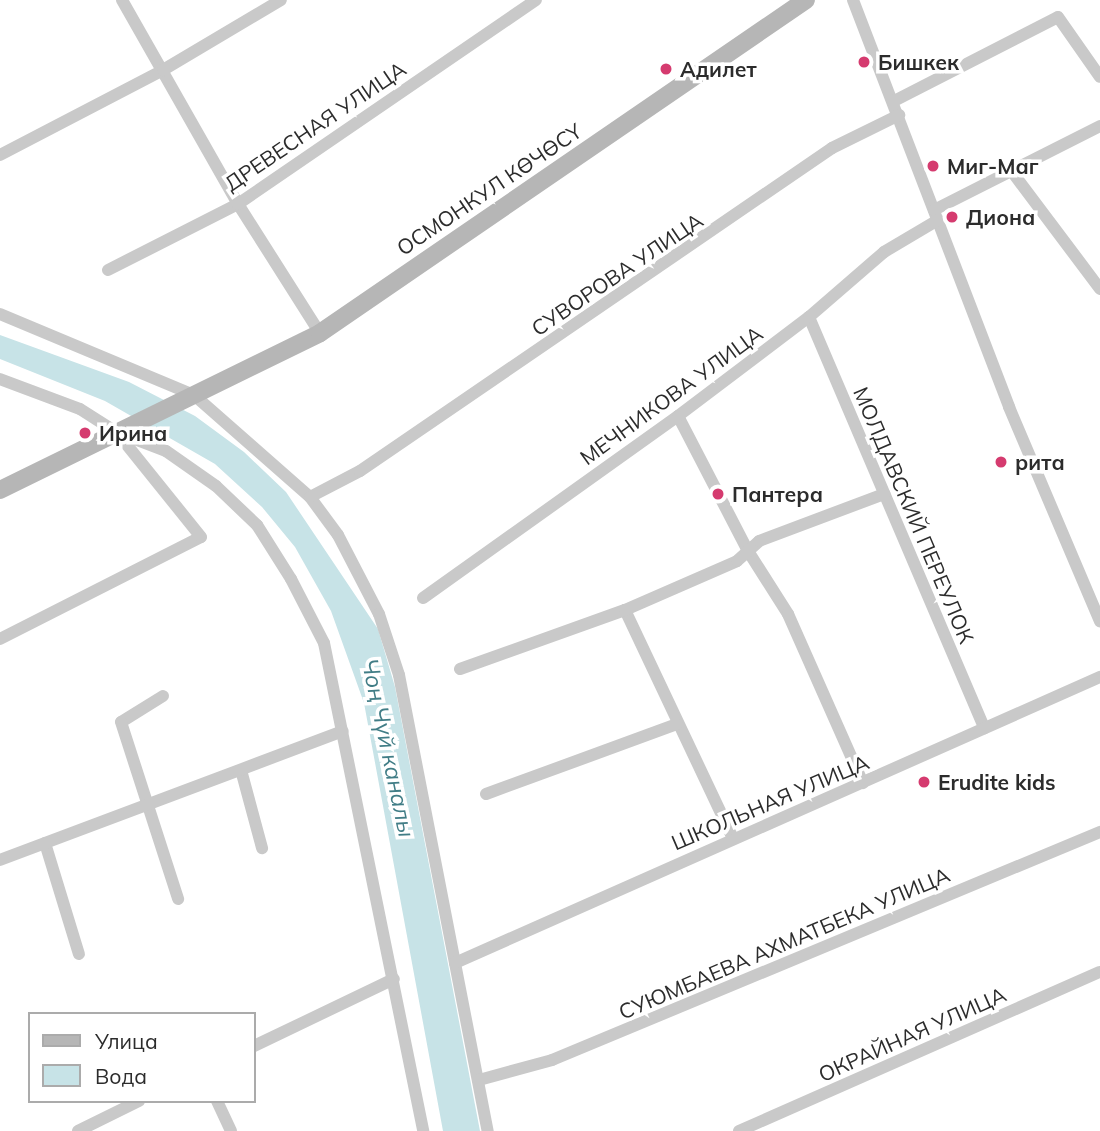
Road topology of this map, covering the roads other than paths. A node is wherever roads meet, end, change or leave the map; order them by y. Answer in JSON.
{"nodes":[{"id":1,"x":122,"y":0,"type":"edge"},
{"id":2,"x":281,"y":0,"type":"edge"},
{"id":3,"x":536,"y":0,"type":"edge"},
{"id":4,"x":807,"y":0,"type":"edge"},
{"id":5,"x":853,"y":0,"type":"edge"},
{"id":6,"x":163,"y":70,"type":"junction"},
{"id":7,"x":1100,"y":77,"type":"edge"},
{"id":8,"x":894,"y":101,"type":"junction"},
{"id":9,"x":899,"y":115,"type":"junction"},
{"id":10,"x":1100,"y":126,"type":"edge"},
{"id":11,"x":0,"y":155,"type":"edge"},
{"id":12,"x":1013,"y":173,"type":"junction"},
{"id":13,"x":238,"y":204,"type":"junction"},
{"id":14,"x":936,"y":215,"type":"junction"},
{"id":15,"x":108,"y":270,"type":"dead end"},
{"id":16,"x":1100,"y":289,"type":"edge"},
{"id":17,"x":0,"y":314,"type":"edge"},
{"id":18,"x":808,"y":317,"type":"junction"},
{"id":19,"x":320,"y":333,"type":"junction"},
{"id":20,"x":0,"y":379,"type":"edge"},
{"id":21,"x":191,"y":396,"type":"junction"},
{"id":22,"x":678,"y":416,"type":"junction"},
{"id":23,"x":122,"y":430,"type":"junction"},
{"id":24,"x":0,"y":490,"type":"edge"},
{"id":25,"x":884,"y":494,"type":"junction"},
{"id":26,"x":310,"y":497,"type":"junction"},
{"id":27,"x":748,"y":551,"type":"junction"},
{"id":28,"x":423,"y":598,"type":"dead end"},
{"id":29,"x":625,"y":610,"type":"junction"},
{"id":30,"x":1100,"y":621,"type":"edge"},
{"id":31,"x":0,"y":639,"type":"edge"},
{"id":32,"x":460,"y":669,"type":"dead end"},
{"id":33,"x":1100,"y":677,"type":"edge"},
{"id":34,"x":163,"y":696,"type":"dead end"},
{"id":35,"x":677,"y":724,"type":"junction"},
{"id":36,"x":985,"y":728,"type":"junction"},
{"id":37,"x":343,"y":731,"type":"junction"},
{"id":38,"x":241,"y":771,"type":"junction"},
{"id":39,"x":863,"y":783,"type":"junction"},
{"id":40,"x":485,"y":794,"type":"dead end"},
{"id":41,"x":145,"y":805,"type":"junction"},
{"id":42,"x":1100,"y":832,"type":"edge"},
{"id":43,"x":733,"y":838,"type":"junction"},
{"id":44,"x":45,"y":843,"type":"junction"},
{"id":45,"x":262,"y":848,"type":"dead end"},
{"id":46,"x":0,"y":860,"type":"edge"},
{"id":47,"x":178,"y":899,"type":"dead end"},
{"id":48,"x":79,"y":954,"type":"dead end"},
{"id":49,"x":455,"y":962,"type":"junction"},
{"id":50,"x":1100,"y":972,"type":"edge"},
{"id":51,"x":394,"y":979,"type":"junction"},
{"id":52,"x":256,"y":1045,"type":"edge"},
{"id":53,"x":480,"y":1080,"type":"junction"},
{"id":54,"x":135,"y":1103,"type":"edge"},
{"id":55,"x":218,"y":1103,"type":"edge"},
{"id":56,"x":78,"y":1131,"type":"edge"},
{"id":57,"x":231,"y":1131,"type":"edge"},
{"id":58,"x":423,"y":1131,"type":"edge"},
{"id":59,"x":488,"y":1131,"type":"edge"},
{"id":60,"x":739,"y":1131,"type":"edge"}],
"edges":[{"from":1,"to":6,"type":"street"},
{"from":2,"to":6,"type":"street"},
{"from":3,"to":13,"type":"street","name":"ДРЕВЕСНАЯ УЛИЦА"},
{"from":4,"to":19,"type":"street","name":"ОСМОНКУЛ КӨЧӨСҮ"},
{"from":5,"to":8,"type":"street"},
{"from":6,"to":11,"type":"street"},
{"from":6,"to":13,"type":"street"},
{"from":7,"to":8,"type":"street"},
{"from":8,"to":9,"type":"street"},
{"from":9,"to":14,"type":"street"},
{"from":9,"to":26,"type":"street","name":"СУВОРОВА УЛИЦА"},
{"from":10,"to":12,"type":"street","name":"МЕЧНИКОВА УЛИЦА"},
{"from":12,"to":14,"type":"street","name":"МЕЧНИКОВА УЛИЦА"},
{"from":12,"to":16,"type":"street"},
{"from":13,"to":15,"type":"street","name":"ДРЕВЕСНАЯ УЛИЦА"},
{"from":13,"to":19,"type":"street"},
{"from":14,"to":18,"type":"street","name":"МЕЧНИКОВА УЛИЦА"},
{"from":14,"to":30,"type":"street"},
{"from":17,"to":21,"type":"street"},
{"from":18,"to":22,"type":"street","name":"МЕЧНИКОВА УЛИЦА"},
{"from":18,"to":25,"type":"street","name":"МОЛДАВСКИЙ ПЕРЕУЛОК"},
{"from":19,"to":21,"type":"street","name":"ОСМОНКУЛ КӨЧӨСҮ"},
{"from":20,"to":23,"type":"street"},
{"from":21,"to":23,"type":"street","name":"ОСМОНКУЛ КӨЧӨСҮ"},
{"from":21,"to":26,"type":"street"},
{"from":22,"to":27,"type":"street"},
{"from":22,"to":28,"type":"street","name":"МЕЧНИКОВА УЛИЦА"},
{"from":23,"to":24,"type":"street","name":"ОСМОНКУЛ КӨЧӨСҮ"},
{"from":23,"to":31,"type":"street"},
{"from":23,"to":37,"type":"street"},
{"from":25,"to":27,"type":"street"},
{"from":25,"to":36,"type":"street","name":"МОЛДАВСКИЙ ПЕРЕУЛОК"},
{"from":26,"to":49,"type":"street"},
{"from":27,"to":29,"type":"street"},
{"from":27,"to":39,"type":"street"},
{"from":29,"to":32,"type":"street"},
{"from":29,"to":35,"type":"street"},
{"from":33,"to":36,"type":"street","name":"ШКОЛЬНАЯ УЛИЦА"},
{"from":34,"to":41,"type":"street"},
{"from":35,"to":40,"type":"street"},
{"from":35,"to":43,"type":"street"},
{"from":36,"to":39,"type":"street","name":"ШКОЛЬНАЯ УЛИЦА"},
{"from":37,"to":38,"type":"street"},
{"from":37,"to":51,"type":"street"},
{"from":38,"to":41,"type":"street"},
{"from":38,"to":45,"type":"street"},
{"from":39,"to":43,"type":"street","name":"ШКОЛЬНАЯ УЛИЦА"},
{"from":41,"to":44,"type":"street"},
{"from":41,"to":47,"type":"street"},
{"from":42,"to":53,"type":"street","name":"СУЮМБАЕВА АХМАТБЕКА УЛИЦА"},
{"from":43,"to":49,"type":"street","name":"ШКОЛЬНАЯ УЛИЦА"},
{"from":44,"to":46,"type":"street"},
{"from":44,"to":48,"type":"street"},
{"from":49,"to":53,"type":"street"},
{"from":50,"to":60,"type":"street","name":"ОКРАЙНАЯ УЛИЦА"},
{"from":51,"to":52,"type":"street"},
{"from":51,"to":58,"type":"street"},
{"from":53,"to":59,"type":"street"},
{"from":54,"to":56,"type":"street"},
{"from":55,"to":57,"type":"street"}]}
